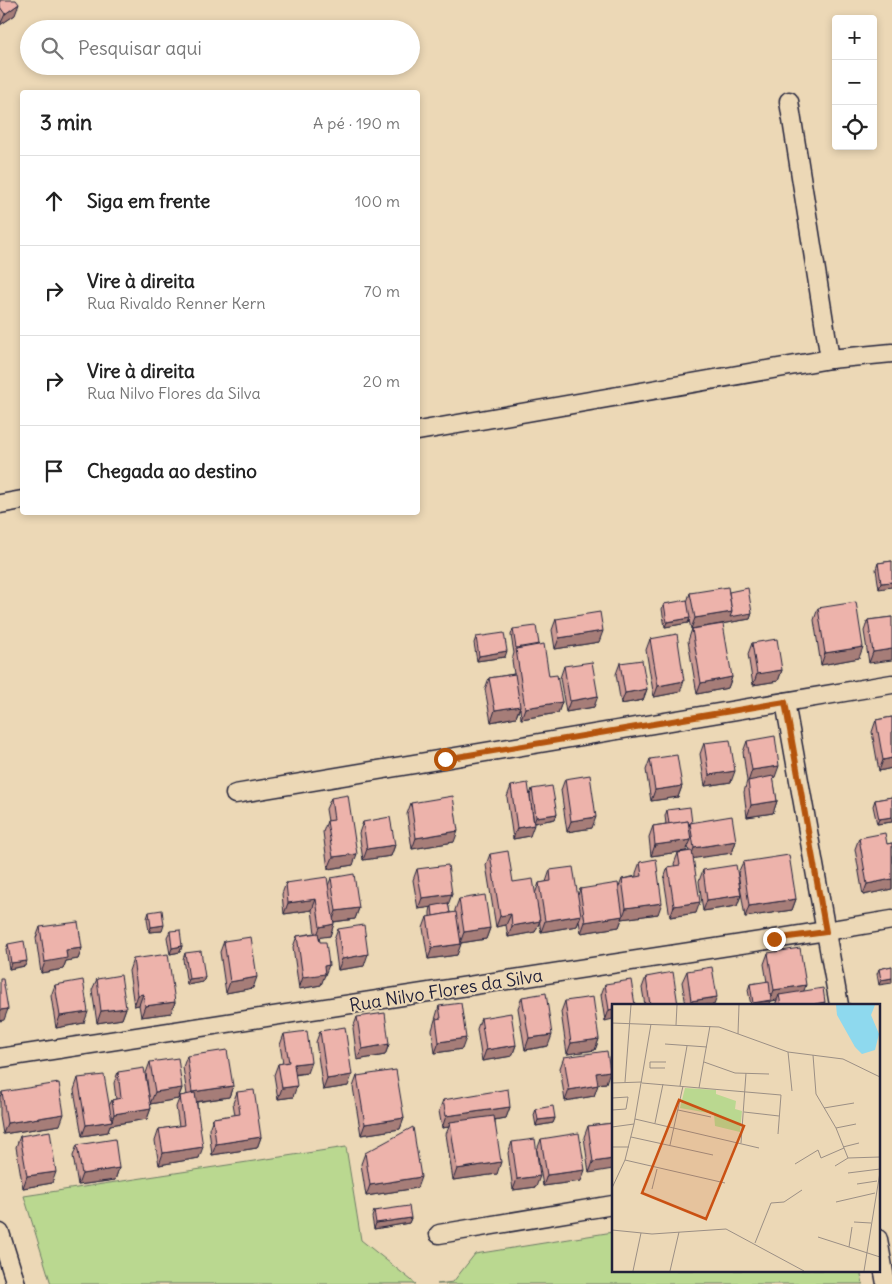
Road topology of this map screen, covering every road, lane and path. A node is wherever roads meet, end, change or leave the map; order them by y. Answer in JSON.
{"nodes":[{"id":1,"x":789,"y":101,"type":"dead end"},
{"id":2,"x":892,"y":353,"type":"edge"},
{"id":3,"x":830,"y":359,"type":"junction"},
{"id":4,"x":420,"y":431,"type":"edge"},
{"id":5,"x":20,"y":500,"type":"edge"},
{"id":6,"x":0,"y":504,"type":"edge"},
{"id":7,"x":892,"y":684,"type":"edge"},
{"id":8,"x":785,"y":702,"type":"junction"},
{"id":9,"x":235,"y":794,"type":"dead end"},
{"id":10,"x":892,"y":920,"type":"edge"},
{"id":11,"x":826,"y":932,"type":"junction"},
{"id":12,"x":838,"y":1004,"type":"edge"},
{"id":13,"x":0,"y":1058,"type":"edge"},
{"id":14,"x":612,"y":1204,"type":"edge"},
{"id":15,"x":0,"y":1234,"type":"edge"},
{"id":16,"x":439,"y":1234,"type":"dead end"},
{"id":17,"x":880,"y":1250,"type":"edge"},
{"id":18,"x":16,"y":1284,"type":"edge"},
{"id":19,"x":886,"y":1284,"type":"edge"}],
"edges":[{"from":1,"to":3,"type":"street"},
{"from":2,"to":3,"type":"street"},
{"from":3,"to":4,"type":"street"},
{"from":5,"to":6,"type":"street"},
{"from":7,"to":8,"type":"street"},
{"from":8,"to":9,"type":"street"},
{"from":8,"to":11,"type":"street"},
{"from":10,"to":11,"type":"street","name":"Rua Nilvo Flores da Silva"},
{"from":11,"to":12,"type":"street"},
{"from":11,"to":13,"type":"street","name":"Rua Nilvo Flores da Silva"},
{"from":14,"to":16,"type":"street"},
{"from":15,"to":18,"type":"street"},
{"from":17,"to":19,"type":"street"}]}
